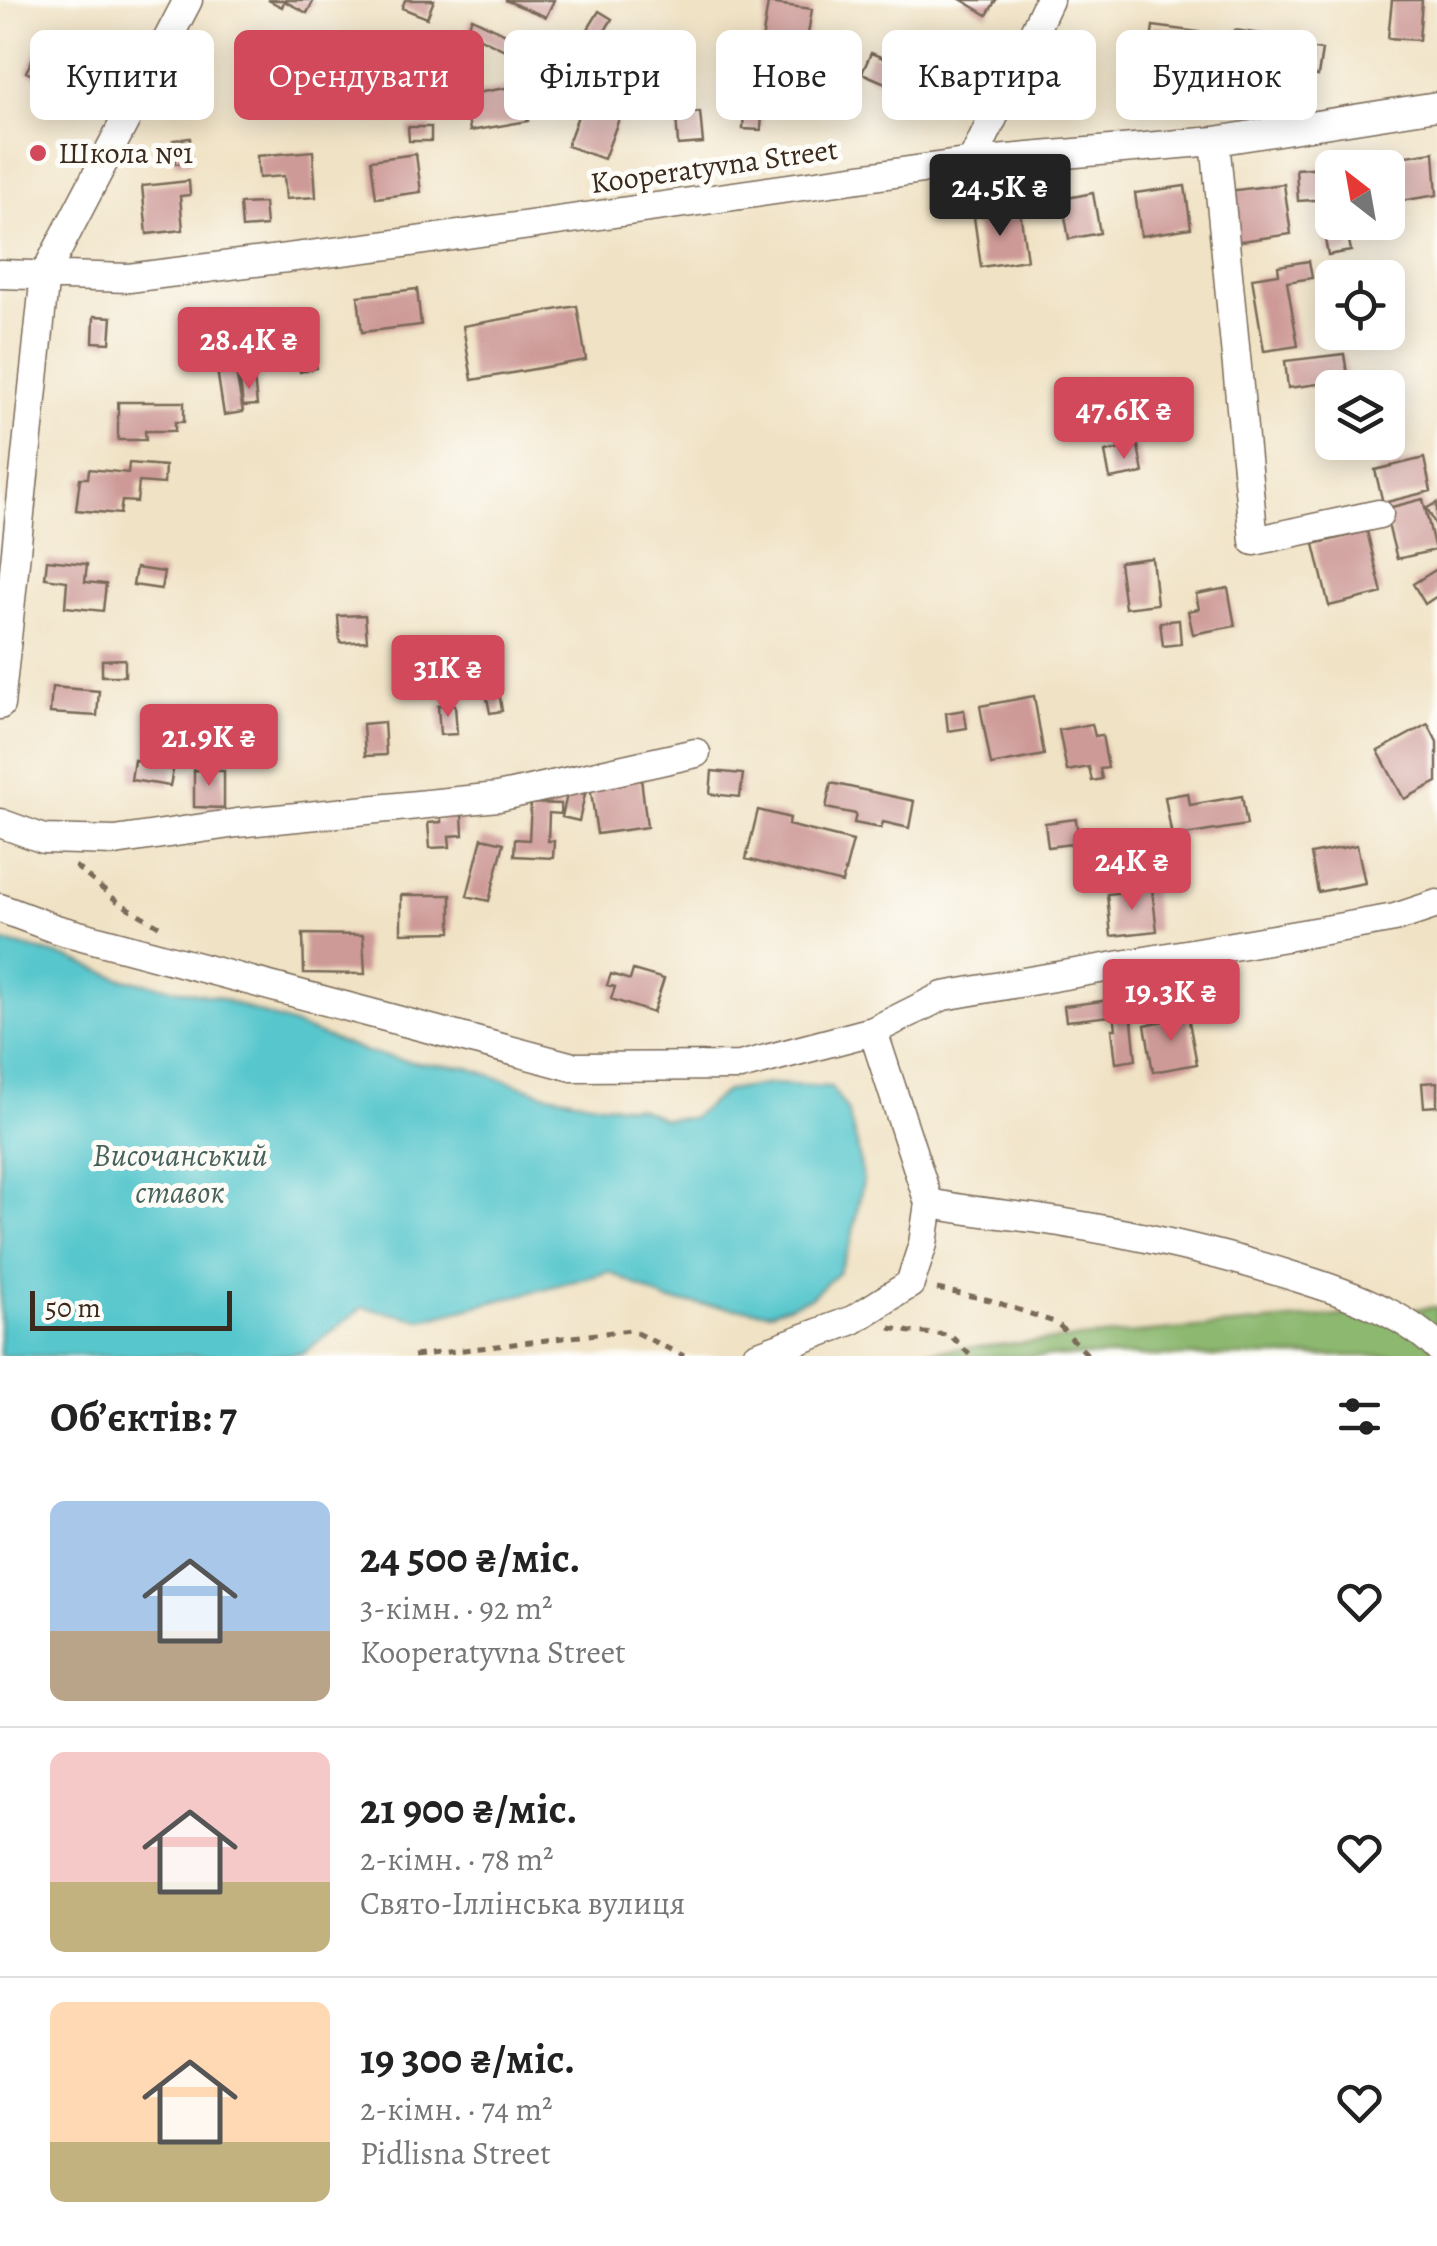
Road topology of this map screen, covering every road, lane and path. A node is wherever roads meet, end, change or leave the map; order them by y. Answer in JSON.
{"nodes":[{"id":1,"x":188,"y":0,"type":"edge"},
{"id":2,"x":1049,"y":0,"type":"edge"},
{"id":3,"x":1437,"y":106,"type":"edge"},
{"id":4,"x":1215,"y":141,"type":"junction"},
{"id":5,"x":972,"y":162,"type":"junction"},
{"id":6,"x":0,"y":274,"type":"edge"},
{"id":7,"x":45,"y":274,"type":"junction"},
{"id":8,"x":1380,"y":514,"type":"dead end"},
{"id":9,"x":0,"y":705,"type":"edge"},
{"id":10,"x":696,"y":753,"type":"dead end"},
{"id":11,"x":0,"y":823,"type":"edge"},
{"id":12,"x":44,"y":839,"type":"junction"},
{"id":13,"x":1437,"y":904,"type":"edge"},
{"id":14,"x":0,"y":908,"type":"edge"},
{"id":15,"x":164,"y":929,"type":"dead end"},
{"id":16,"x":873,"y":1030,"type":"junction"},
{"id":17,"x":929,"y":1203,"type":"junction"},
{"id":18,"x":910,"y":1284,"type":"junction"},
{"id":19,"x":853,"y":1320,"type":"junction"},
{"id":20,"x":1437,"y":1346,"type":"edge"},
{"id":21,"x":414,"y":1356,"type":"edge"},
{"id":22,"x":684,"y":1356,"type":"edge"},
{"id":23,"x":756,"y":1356,"type":"edge"},
{"id":24,"x":971,"y":1356,"type":"edge"},
{"id":25,"x":1089,"y":1356,"type":"edge"}],
"edges":[{"from":1,"to":7,"type":"street"},
{"from":2,"to":5,"type":"street"},
{"from":3,"to":4,"type":"street","name":"Kooperatyvna Street"},
{"from":4,"to":5,"type":"street","name":"Kooperatyvna Street"},
{"from":4,"to":8,"type":"street"},
{"from":5,"to":7,"type":"street","name":"Kooperatyvna Street"},
{"from":6,"to":7,"type":"street","name":"Kooperatyvna Street"},
{"from":7,"to":9,"type":"street"},
{"from":10,"to":12,"type":"street"},
{"from":11,"to":12,"type":"street"},
{"from":12,"to":15,"type":"path"},
{"from":13,"to":16,"type":"street"},
{"from":14,"to":16,"type":"street"},
{"from":16,"to":17,"type":"street"},
{"from":17,"to":18,"type":"street"},
{"from":17,"to":20,"type":"street"},
{"from":18,"to":19,"type":"street"},
{"from":18,"to":25,"type":"path"},
{"from":19,"to":23,"type":"street"},
{"from":19,"to":24,"type":"path"},
{"from":21,"to":22,"type":"path"}]}
